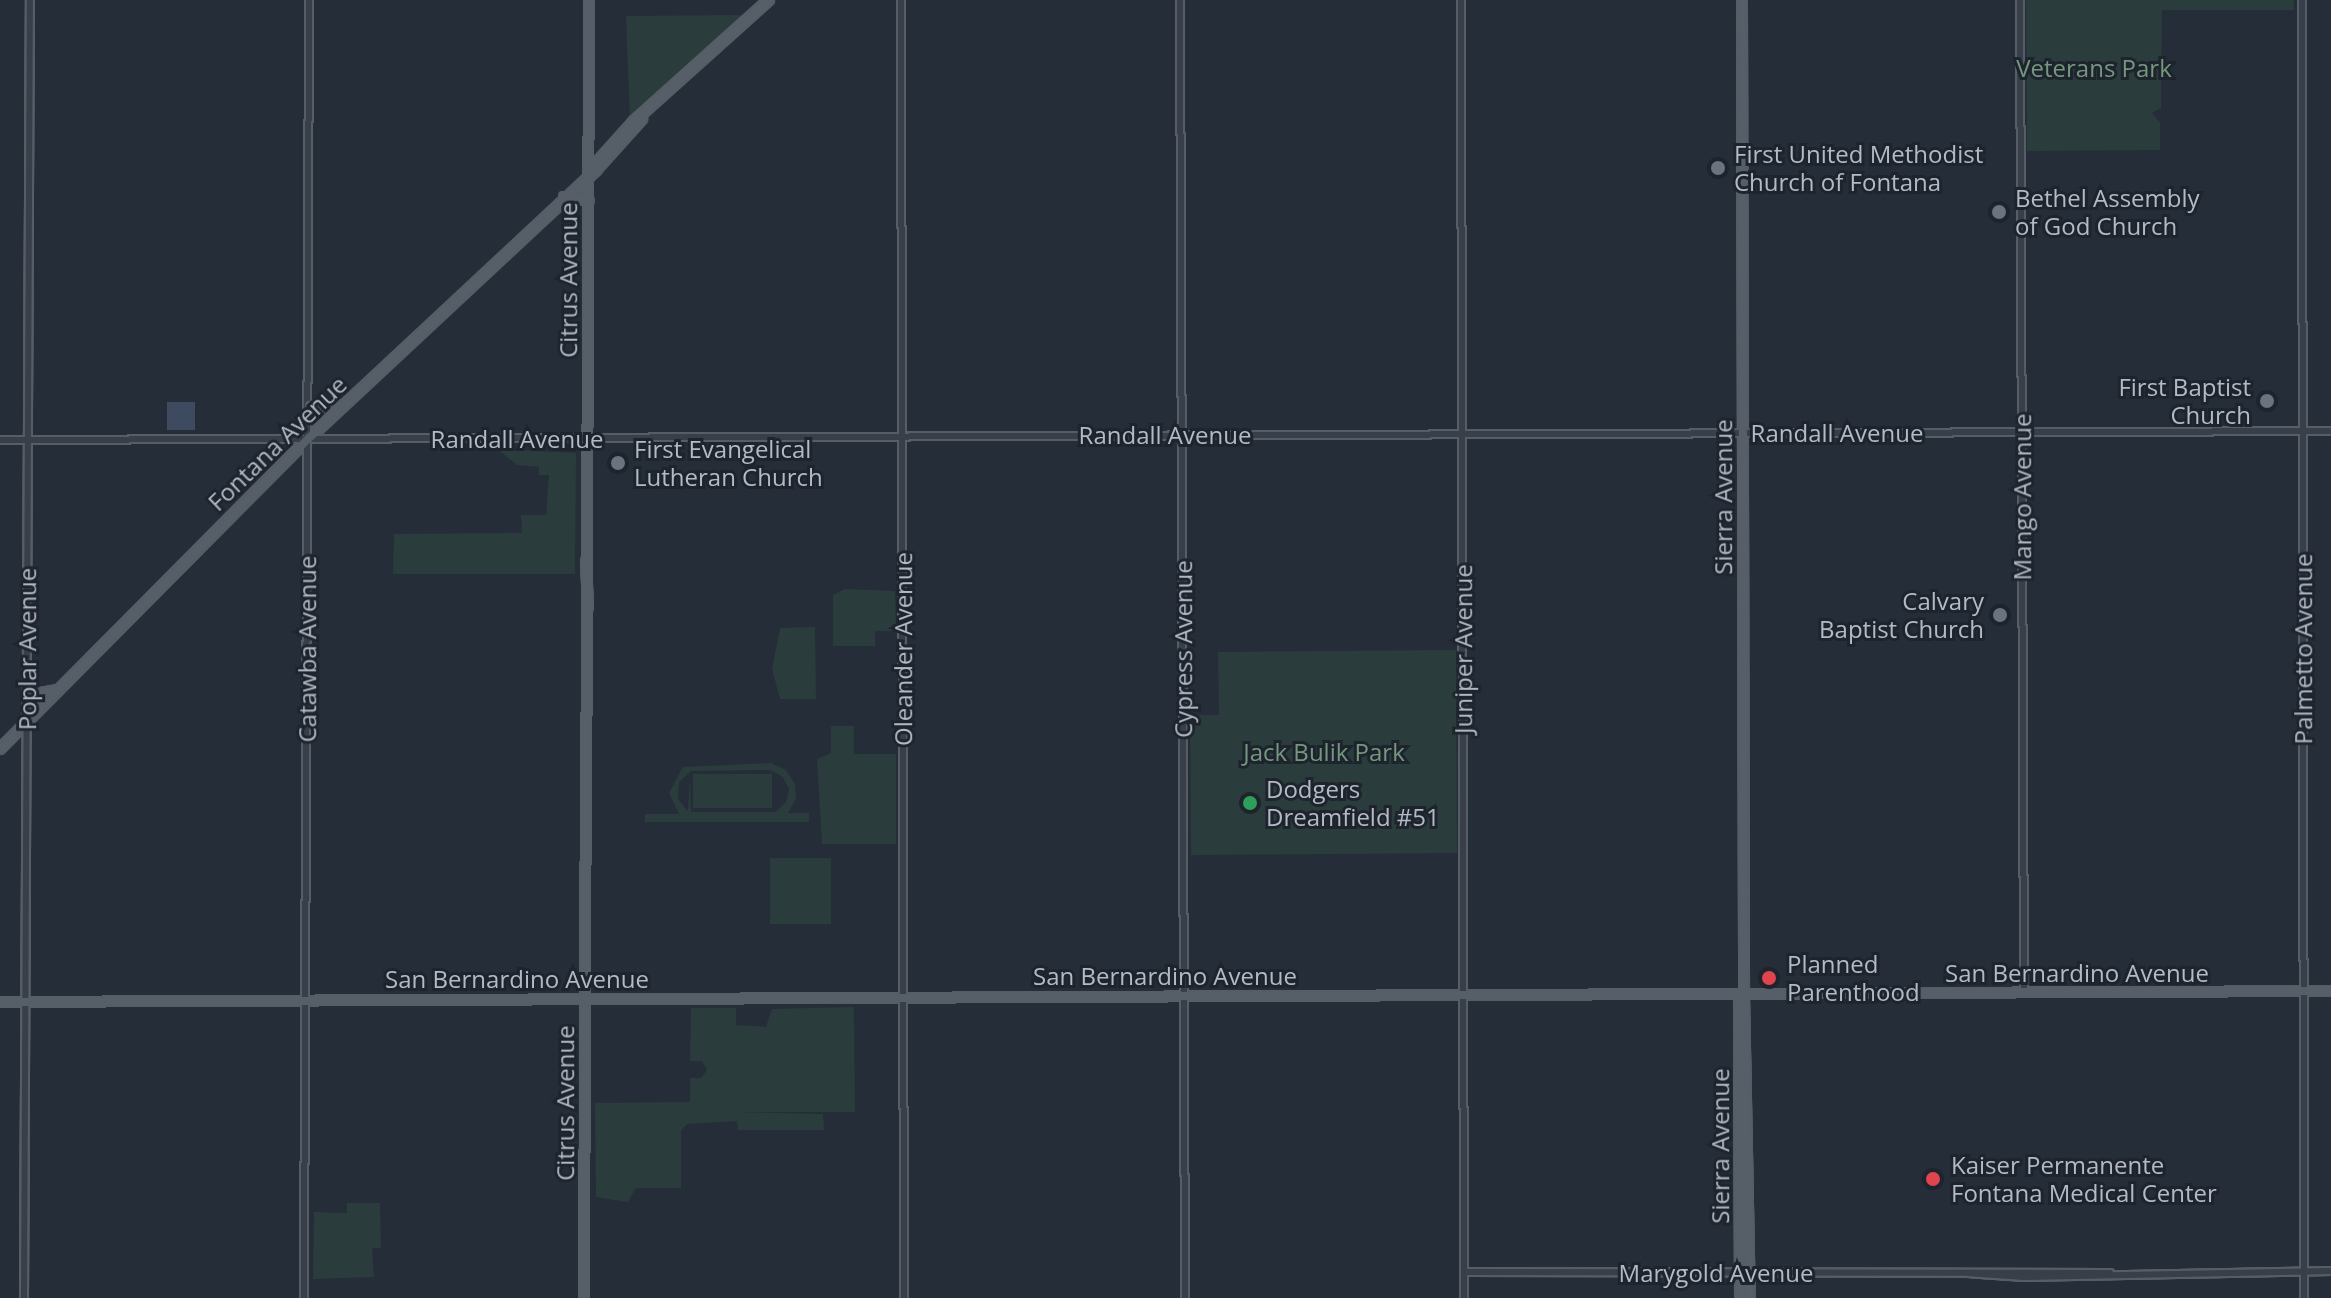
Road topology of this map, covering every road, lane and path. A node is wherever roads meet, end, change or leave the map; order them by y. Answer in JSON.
{"nodes":[{"id":1,"x":30,"y":0,"type":"edge"},
{"id":2,"x":309,"y":0,"type":"edge"},
{"id":3,"x":589,"y":0,"type":"edge"},
{"id":4,"x":769,"y":0,"type":"edge"},
{"id":5,"x":901,"y":0,"type":"edge"},
{"id":6,"x":1180,"y":0,"type":"edge"},
{"id":7,"x":1461,"y":0,"type":"edge"},
{"id":8,"x":1742,"y":0,"type":"edge"},
{"id":9,"x":2020,"y":0,"type":"edge"},
{"id":10,"x":2302,"y":0,"type":"edge"},
{"id":11,"x":642,"y":119,"type":"junction"},
{"id":12,"x":589,"y":144,"type":"junction"},
{"id":13,"x":607,"y":148,"type":"junction"},
{"id":14,"x":589,"y":173,"type":"junction"},
{"id":15,"x":563,"y":197,"type":"junction"},
{"id":16,"x":589,"y":201,"type":"junction"},
{"id":17,"x":346,"y":403,"type":"junction"},
{"id":18,"x":309,"y":405,"type":"junction"},
{"id":19,"x":2302,"y":431,"type":"junction"},
{"id":20,"x":2331,"y":431,"type":"edge"},
{"id":21,"x":2022,"y":432,"type":"junction"},
{"id":22,"x":1743,"y":433,"type":"junction"},
{"id":23,"x":1462,"y":434,"type":"junction"},
{"id":24,"x":1183,"y":435,"type":"junction"},
{"id":25,"x":902,"y":436,"type":"junction"},
{"id":26,"x":309,"y":438,"type":"junction"},
{"id":27,"x":588,"y":438,"type":"junction"},
{"id":28,"x":0,"y":440,"type":"edge"},
{"id":29,"x":26,"y":440,"type":"junction"},
{"id":30,"x":28,"y":690,"type":"junction"},
{"id":31,"x":59,"y":690,"type":"junction"},
{"id":32,"x":27,"y":721,"type":"junction"},
{"id":33,"x":0,"y":749,"type":"edge"},
{"id":34,"x":2304,"y":991,"type":"junction"},
{"id":35,"x":2331,"y":991,"type":"edge"},
{"id":36,"x":2024,"y":993,"type":"junction"},
{"id":37,"x":1744,"y":994,"type":"junction"},
{"id":38,"x":1464,"y":995,"type":"junction"},
{"id":39,"x":905,"y":997,"type":"junction"},
{"id":40,"x":1184,"y":997,"type":"junction"},
{"id":41,"x":586,"y":999,"type":"junction"},
{"id":42,"x":305,"y":1000,"type":"junction"},
{"id":43,"x":0,"y":1002,"type":"edge"},
{"id":44,"x":26,"y":1002,"type":"junction"},
{"id":45,"x":1740,"y":1101,"type":"junction"},
{"id":46,"x":1749,"y":1150,"type":"junction"},
{"id":47,"x":2089,"y":1270,"type":"junction"},
{"id":48,"x":2304,"y":1271,"type":"junction"},
{"id":49,"x":2331,"y":1271,"type":"edge"},
{"id":50,"x":1464,"y":1272,"type":"junction"},
{"id":51,"x":1745,"y":1272,"type":"junction"},
{"id":52,"x":1968,"y":1273,"type":"junction"},
{"id":53,"x":2110,"y":1273,"type":"junction"},
{"id":54,"x":2024,"y":1277,"type":"junction"},
{"id":55,"x":24,"y":1298,"type":"edge"},
{"id":56,"x":304,"y":1298,"type":"edge"},
{"id":57,"x":584,"y":1298,"type":"edge"},
{"id":58,"x":904,"y":1298,"type":"edge"},
{"id":59,"x":1185,"y":1298,"type":"edge"},
{"id":60,"x":1464,"y":1298,"type":"edge"},
{"id":61,"x":1740,"y":1298,"type":"edge"},
{"id":62,"x":1750,"y":1298,"type":"edge"},
{"id":63,"x":2304,"y":1298,"type":"edge"}],
"edges":[{"from":1,"to":29,"type":"street","name":"Poplar Avenue"},
{"from":2,"to":18,"type":"street","name":"Catawba Avenue"},
{"from":3,"to":12,"type":"main road","name":"Citrus Avenue"},
{"from":4,"to":11,"type":"main road","name":"Fontana Avenue"},
{"from":5,"to":25,"type":"street","name":"Oleander Avenue"},
{"from":6,"to":24,"type":"street","name":"Cypress Avenue"},
{"from":7,"to":23,"type":"street","name":"Juniper Avenue"},
{"from":8,"to":22,"type":"main road","name":"Sierra Avenue"},
{"from":9,"to":21,"type":"street","name":"Mango Avenue"},
{"from":10,"to":19,"type":"street","name":"Palmetto Avenue"},
{"from":11,"to":13,"type":"main road","name":"Fontana Avenue"},
{"from":11,"to":14,"type":"main road","name":"Fontana Avenue"},
{"from":12,"to":13,"type":"main road"},
{"from":12,"to":14,"type":"main road","name":"Citrus Avenue"},
{"from":13,"to":14,"type":"main road","name":"Fontana Avenue"},
{"from":14,"to":15,"type":"main road","name":"Fontana Avenue"},
{"from":14,"to":16,"type":"main road","name":"Citrus Avenue"},
{"from":15,"to":16,"type":"main road"},
{"from":15,"to":17,"type":"main road","name":"Fontana Avenue"},
{"from":16,"to":27,"type":"main road","name":"Citrus Avenue"},
{"from":17,"to":18,"type":"main road"},
{"from":17,"to":26,"type":"main road","name":"Fontana Avenue"},
{"from":18,"to":26,"type":"street","name":"Catawba Avenue"},
{"from":19,"to":20,"type":"street","name":"Randall Avenue"},
{"from":19,"to":21,"type":"street","name":"Randall Avenue"},
{"from":19,"to":34,"type":"street","name":"Palmetto Avenue"},
{"from":21,"to":22,"type":"street","name":"Randall Avenue"},
{"from":21,"to":36,"type":"street","name":"Mango Avenue"},
{"from":22,"to":23,"type":"street","name":"Randall Avenue"},
{"from":22,"to":37,"type":"main road","name":"Sierra Avenue"},
{"from":23,"to":24,"type":"street","name":"Randall Avenue"},
{"from":23,"to":38,"type":"street","name":"Juniper Avenue"},
{"from":24,"to":25,"type":"street","name":"Randall Avenue"},
{"from":24,"to":40,"type":"street","name":"Cypress Avenue"},
{"from":25,"to":27,"type":"street","name":"Randall Avenue"},
{"from":25,"to":39,"type":"street","name":"Oleander Avenue"},
{"from":26,"to":27,"type":"street","name":"Randall Avenue"},
{"from":26,"to":29,"type":"street","name":"Randall Avenue"},
{"from":26,"to":31,"type":"main road","name":"Fontana Avenue"},
{"from":26,"to":42,"type":"street","name":"Catawba Avenue"},
{"from":27,"to":41,"type":"main road","name":"Citrus Avenue"},
{"from":28,"to":29,"type":"street","name":"Randall Avenue"},
{"from":29,"to":30,"type":"street","name":"Poplar Avenue"},
{"from":30,"to":31,"type":"main road"},
{"from":30,"to":32,"type":"street","name":"Poplar Avenue"},
{"from":31,"to":32,"type":"main road","name":"Fontana Avenue"},
{"from":32,"to":33,"type":"main road","name":"Fontana Avenue"},
{"from":32,"to":44,"type":"street","name":"Poplar Avenue"},
{"from":34,"to":35,"type":"main road","name":"San Bernardino Avenue"},
{"from":34,"to":36,"type":"main road","name":"San Bernardino Avenue"},
{"from":34,"to":48,"type":"street","name":"Palmetto Avenue"},
{"from":36,"to":37,"type":"main road","name":"San Bernardino Avenue"},
{"from":37,"to":38,"type":"main road","name":"San Bernardino Avenue"},
{"from":37,"to":45,"type":"main road","name":"Sierra Avenue"},
{"from":37,"to":46,"type":"main road","name":"Sierra Avenue"},
{"from":38,"to":40,"type":"main road","name":"San Bernardino Avenue"},
{"from":38,"to":50,"type":"street","name":"Juniper Avenue"},
{"from":39,"to":40,"type":"main road","name":"San Bernardino Avenue"},
{"from":39,"to":41,"type":"main road","name":"San Bernardino Avenue"},
{"from":39,"to":58,"type":"street","name":"Oleander Avenue"},
{"from":40,"to":59,"type":"street","name":"Cypress Avenue"},
{"from":41,"to":42,"type":"main road","name":"San Bernardino Avenue"},
{"from":41,"to":57,"type":"main road","name":"Citrus Avenue"},
{"from":42,"to":44,"type":"main road","name":"San Bernardino Avenue"},
{"from":42,"to":56,"type":"street","name":"Catawba Avenue"},
{"from":43,"to":44,"type":"main road","name":"San Bernardino Avenue"},
{"from":44,"to":55,"type":"street","name":"Poplar Avenue"},
{"from":45,"to":46,"type":"main road"},
{"from":45,"to":51,"type":"main road","name":"Sierra Avenue"},
{"from":46,"to":51,"type":"main road","name":"Sierra Avenue"},
{"from":47,"to":52,"type":"street","name":"Marygold Avenue"},
{"from":47,"to":53,"type":"street","name":"Marygold Avenue"},
{"from":47,"to":54,"type":"street"},
{"from":48,"to":49,"type":"street","name":"Marygold Avenue"},
{"from":48,"to":53,"type":"street","name":"Marygold Avenue"},
{"from":48,"to":63,"type":"street","name":"Palmetto Avenue"},
{"from":50,"to":51,"type":"street","name":"Marygold Avenue"},
{"from":50,"to":60,"type":"street","name":"Juniper Avenue"},
{"from":51,"to":52,"type":"street","name":"Marygold Avenue"},
{"from":51,"to":61,"type":"main road","name":"Sierra Avenue"},
{"from":51,"to":62,"type":"main road","name":"Sierra Avenue"},
{"from":52,"to":54,"type":"street"},
{"from":53,"to":54,"type":"street","name":"Marygold Avenue"}]}
